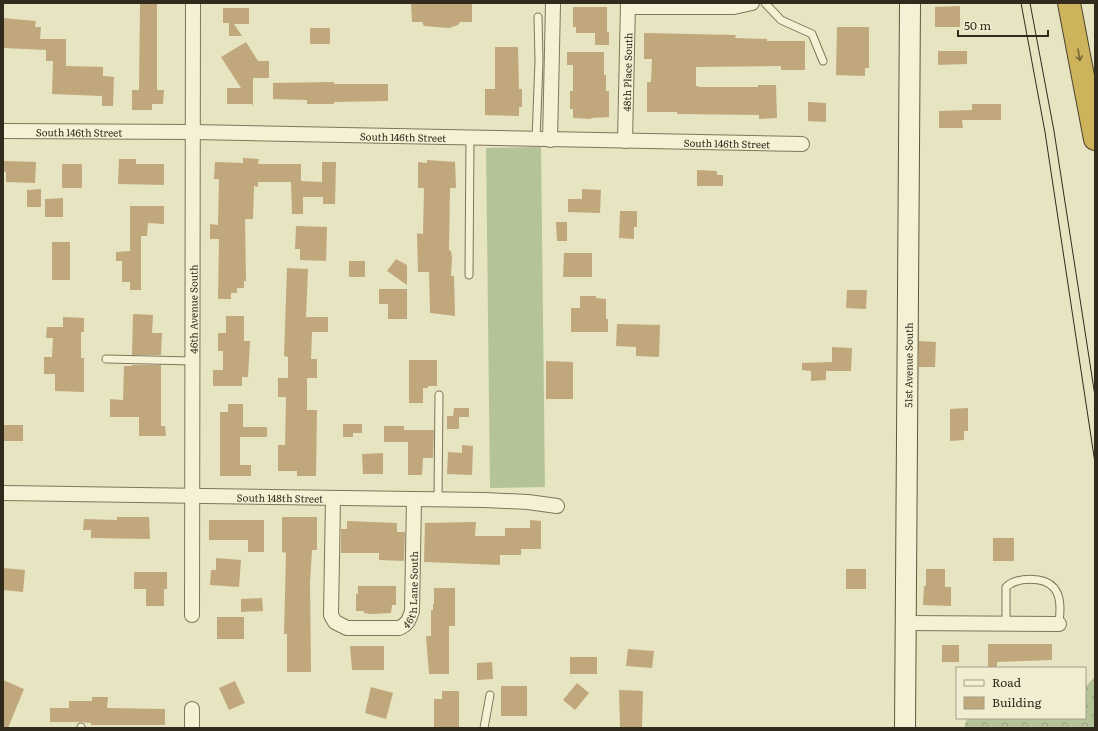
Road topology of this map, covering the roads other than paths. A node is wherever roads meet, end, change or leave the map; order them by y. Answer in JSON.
{"nodes":[{"id":1,"x":193,"y":3,"type":"edge"},
{"id":2,"x":752,"y":3,"type":"edge"},
{"id":3,"x":765,"y":3,"type":"edge"},
{"id":4,"x":910,"y":3,"type":"edge"},
{"id":5,"x":1069,"y":3,"type":"edge"},
{"id":6,"x":553,"y":4,"type":"edge"},
{"id":7,"x":628,"y":5,"type":"edge"},
{"id":8,"x":538,"y":17,"type":"dead end"},
{"id":9,"x":823,"y":61,"type":"dead end"},
{"id":10,"x":3,"y":132,"type":"edge"},
{"id":11,"x":193,"y":132,"type":"junction"},
{"id":12,"x":470,"y":138,"type":"junction"},
{"id":13,"x":536,"y":139,"type":"junction"},
{"id":14,"x":1095,"y":139,"type":"edge"},
{"id":15,"x":550,"y":140,"type":"junction"},
{"id":16,"x":625,"y":141,"type":"junction"},
{"id":17,"x":802,"y":144,"type":"dead end"},
{"id":18,"x":470,"y":275,"type":"dead end"},
{"id":19,"x":106,"y":359,"type":"dead end"},
{"id":20,"x":192,"y":361,"type":"junction"},
{"id":21,"x":438,"y":395,"type":"dead end"},
{"id":22,"x":3,"y":493,"type":"edge"},
{"id":23,"x":192,"y":496,"type":"junction"},
{"id":24,"x":333,"y":499,"type":"junction"},
{"id":25,"x":414,"y":500,"type":"junction"},
{"id":26,"x":438,"y":500,"type":"junction"},
{"id":27,"x":557,"y":506,"type":"dead end"},
{"id":28,"x":192,"y":615,"type":"dead end"},
{"id":29,"x":906,"y":623,"type":"junction"},
{"id":30,"x":1006,"y":624,"type":"junction"},
{"id":31,"x":1059,"y":624,"type":"joint"},
{"id":32,"x":490,"y":695,"type":"dead end"},
{"id":33,"x":192,"y":709,"type":"dead end"},
{"id":34,"x":192,"y":728,"type":"edge"},
{"id":35,"x":484,"y":728,"type":"edge"},
{"id":36,"x":905,"y":728,"type":"edge"}],
"edges":[{"from":1,"to":11,"type":"street","name":"46th Avenue South"},
{"from":2,"to":7,"type":"street"},
{"from":3,"to":9,"type":"lane"},
{"from":4,"to":29,"type":"street","name":"51st Avenue South"},
{"from":5,"to":14,"type":"highway","one_way":true},
{"from":6,"to":15,"type":"street"},
{"from":7,"to":16,"type":"street","name":"48th Place South"},
{"from":8,"to":13,"type":"lane"},
{"from":10,"to":11,"type":"street","name":"South 146th Street"},
{"from":11,"to":12,"type":"street","name":"South 146th Street"},
{"from":11,"to":20,"type":"street","name":"46th Avenue South"},
{"from":12,"to":13,"type":"street","name":"South 146th Street"},
{"from":12,"to":18,"type":"lane"},
{"from":13,"to":15,"type":"street","name":"South 146th Street"},
{"from":15,"to":16,"type":"street","name":"South 146th Street"},
{"from":16,"to":17,"type":"street","name":"South 146th Street"},
{"from":19,"to":20,"type":"lane"},
{"from":20,"to":23,"type":"street","name":"46th Avenue South"},
{"from":21,"to":26,"type":"lane"},
{"from":22,"to":23,"type":"street","name":"South 148th Street"},
{"from":23,"to":24,"type":"street","name":"South 148th Street"},
{"from":23,"to":28,"type":"street","name":"46th Avenue South"},
{"from":24,"to":25,"type":"street","name":"South 148th Street"},
{"from":24,"to":25,"type":"street","name":"46th Lane South"},
{"from":25,"to":26,"type":"street","name":"South 148th Street"},
{"from":26,"to":27,"type":"street","name":"South 148th Street"},
{"from":29,"to":30,"type":"street"},
{"from":29,"to":36,"type":"street","name":"51st Avenue South"},
{"from":30,"to":31,"type":"street"},
{"from":30,"to":31,"type":"lane"},
{"from":32,"to":35,"type":"lane"},
{"from":33,"to":34,"type":"street"}]}
